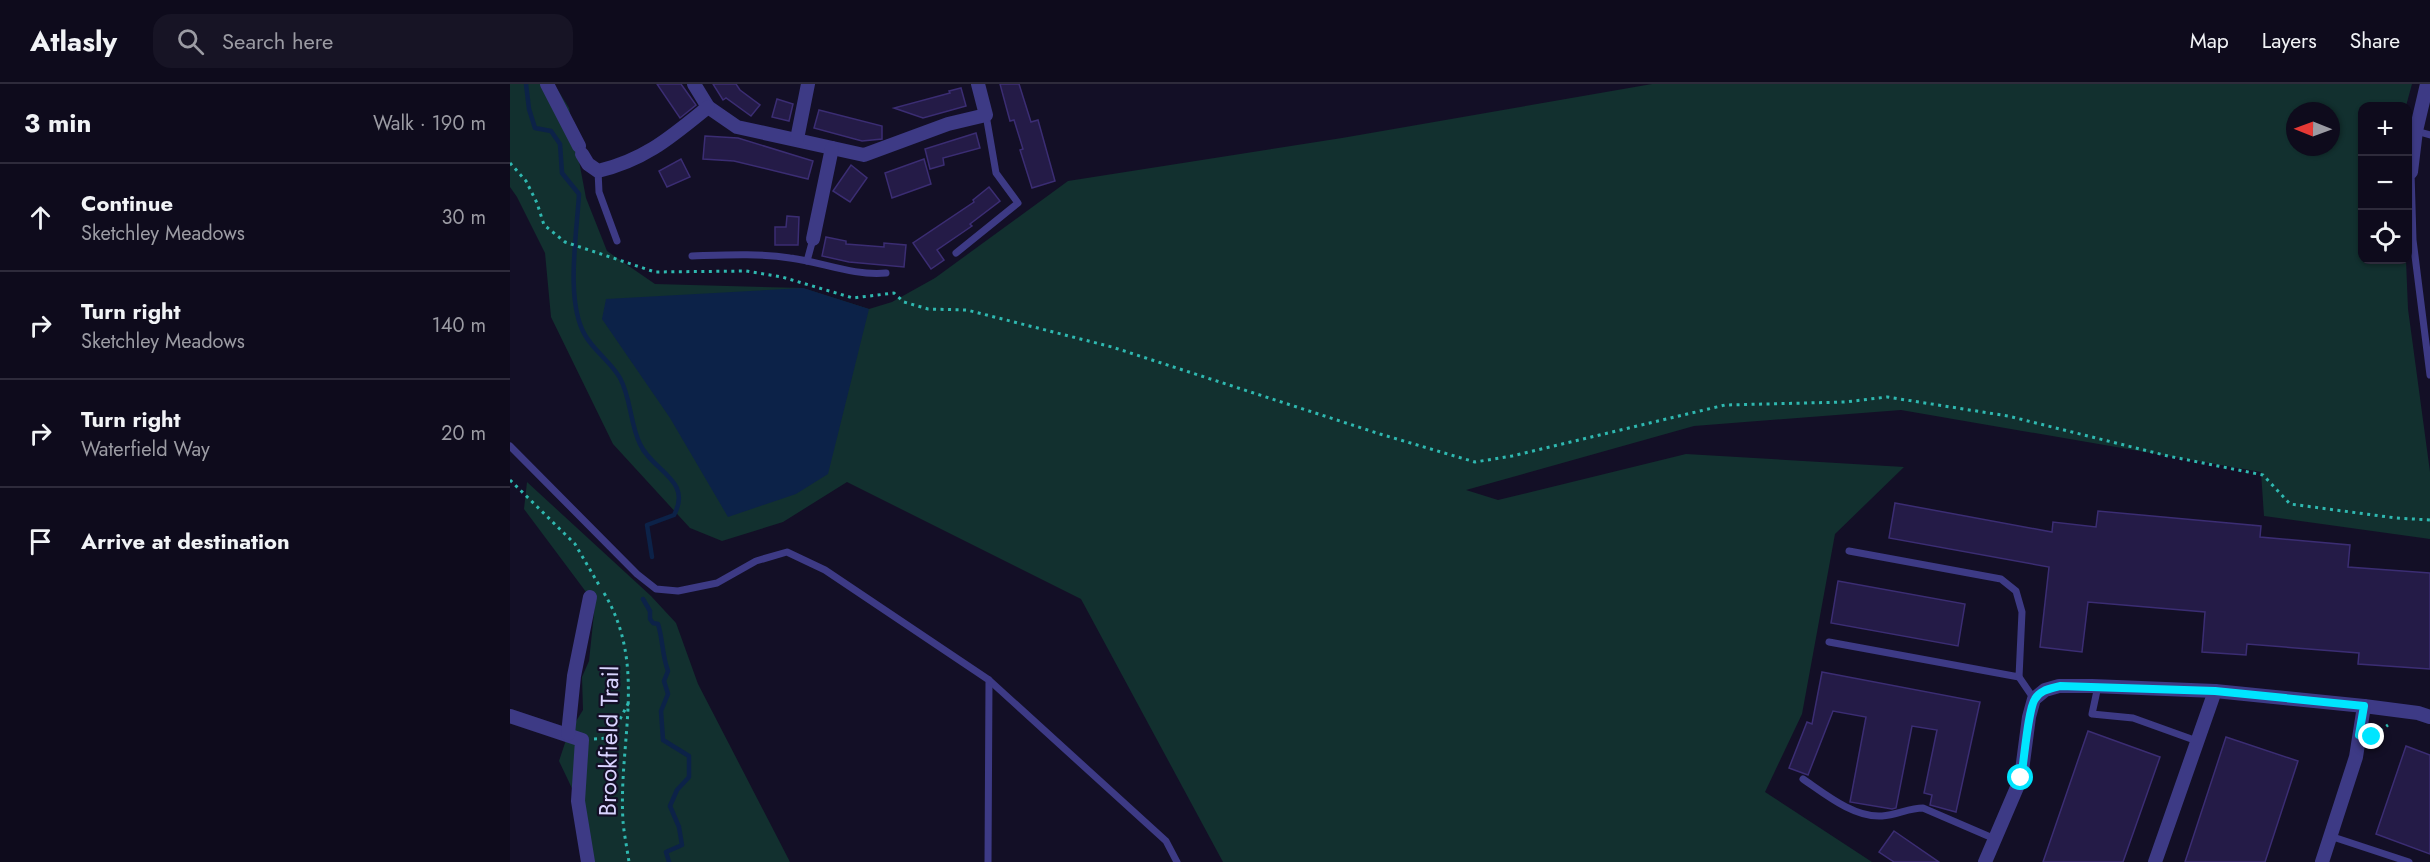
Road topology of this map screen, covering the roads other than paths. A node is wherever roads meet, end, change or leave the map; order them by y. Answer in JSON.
{"nodes":[{"id":1,"x":547,"y":84,"type":"edge"},
{"id":2,"x":694,"y":84,"type":"edge"},
{"id":3,"x":808,"y":84,"type":"edge"},
{"id":4,"x":978,"y":84,"type":"edge"},
{"id":5,"x":2427,"y":84,"type":"edge"},
{"id":6,"x":708,"y":108,"type":"junction"},
{"id":7,"x":986,"y":115,"type":"junction"},
{"id":8,"x":2416,"y":131,"type":"junction"},
{"id":9,"x":2430,"y":135,"type":"edge"},
{"id":10,"x":797,"y":139,"type":"junction"},
{"id":11,"x":832,"y":148,"type":"junction"},
{"id":12,"x":2412,"y":164,"type":"edge"},
{"id":13,"x":598,"y":171,"type":"junction"},
{"id":14,"x":2412,"y":206,"type":"edge"},
{"id":15,"x":813,"y":239,"type":"joint"},
{"id":16,"x":617,"y":242,"type":"dead end"},
{"id":17,"x":956,"y":253,"type":"dead end"},
{"id":18,"x":692,"y":256,"type":"dead end"},
{"id":19,"x":807,"y":261,"type":"junction"},
{"id":20,"x":886,"y":273,"type":"dead end"},
{"id":21,"x":2430,"y":375,"type":"edge"},
{"id":22,"x":510,"y":446,"type":"edge"},
{"id":23,"x":1849,"y":551,"type":"dead end"},
{"id":24,"x":590,"y":597,"type":"dead end"},
{"id":25,"x":1829,"y":642,"type":"dead end"},
{"id":26,"x":2019,"y":677,"type":"junction"},
{"id":27,"x":989,"y":680,"type":"junction"},
{"id":28,"x":2098,"y":686,"type":"junction"},
{"id":29,"x":2215,"y":691,"type":"junction"},
{"id":30,"x":2034,"y":699,"type":"junction"},
{"id":31,"x":2364,"y":706,"type":"junction"},
{"id":32,"x":510,"y":716,"type":"edge"},
{"id":33,"x":2430,"y":717,"type":"edge"},
{"id":34,"x":568,"y":734,"type":"junction"},
{"id":35,"x":2197,"y":741,"type":"junction"},
{"id":36,"x":1803,"y":779,"type":"dead end"},
{"id":37,"x":2330,"y":836,"type":"junction"},
{"id":38,"x":1995,"y":839,"type":"junction"},
{"id":39,"x":588,"y":862,"type":"edge"},
{"id":40,"x":988,"y":862,"type":"edge"},
{"id":41,"x":1177,"y":862,"type":"edge"},
{"id":42,"x":1985,"y":862,"type":"edge"},
{"id":43,"x":2155,"y":862,"type":"edge"},
{"id":44,"x":2322,"y":862,"type":"edge"},
{"id":45,"x":2409,"y":862,"type":"edge"}],
"edges":[{"from":1,"to":13,"type":"street"},
{"from":2,"to":6,"type":"street"},
{"from":3,"to":10,"type":"street"},
{"from":4,"to":7,"type":"street"},
{"from":5,"to":8,"type":"street"},
{"from":6,"to":10,"type":"street"},
{"from":6,"to":13,"type":"street"},
{"from":7,"to":11,"type":"street"},
{"from":7,"to":17,"type":"lane"},
{"from":8,"to":9,"type":"lane"},
{"from":8,"to":12,"type":"street"},
{"from":10,"to":11,"type":"street"},
{"from":11,"to":15,"type":"street"},
{"from":13,"to":16,"type":"lane"},
{"from":14,"to":21,"type":"lane"},
{"from":15,"to":19,"type":"lane"},
{"from":18,"to":19,"type":"lane"},
{"from":19,"to":20,"type":"lane"},
{"from":22,"to":27,"type":"lane"},
{"from":23,"to":26,"type":"lane"},
{"from":24,"to":34,"type":"street"},
{"from":25,"to":26,"type":"lane"},
{"from":26,"to":30,"type":"lane"},
{"from":27,"to":40,"type":"lane"},
{"from":27,"to":41,"type":"lane"},
{"from":28,"to":29,"type":"street"},
{"from":28,"to":30,"type":"street"},
{"from":28,"to":35,"type":"lane"},
{"from":29,"to":31,"type":"street"},
{"from":29,"to":35,"type":"street"},
{"from":30,"to":38,"type":"street"},
{"from":31,"to":33,"type":"street"},
{"from":31,"to":37,"type":"street"},
{"from":32,"to":34,"type":"street"},
{"from":34,"to":39,"type":"street"},
{"from":35,"to":43,"type":"street"},
{"from":36,"to":38,"type":"lane"},
{"from":37,"to":44,"type":"street"},
{"from":37,"to":45,"type":"lane"},
{"from":38,"to":42,"type":"street"}]}
